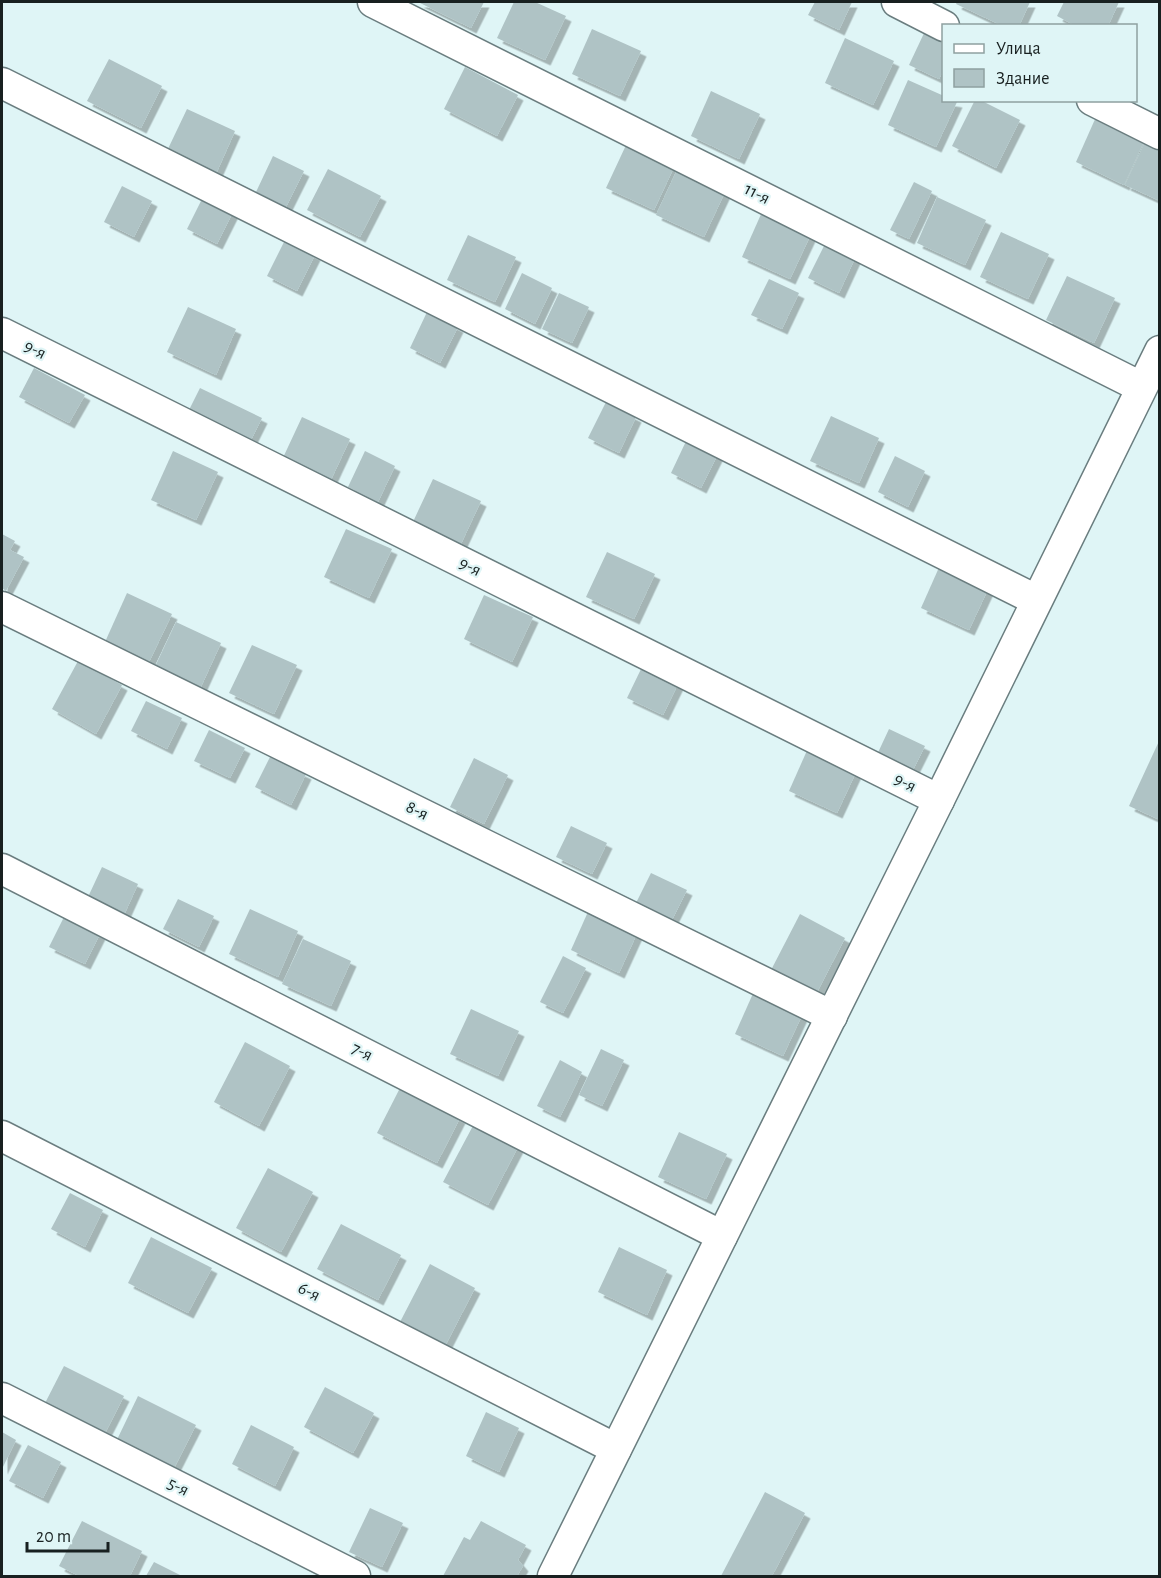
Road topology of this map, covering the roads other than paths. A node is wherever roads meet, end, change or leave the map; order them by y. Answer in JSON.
{"nodes":[{"id":1,"x":373,"y":2,"type":"edge"},
{"id":2,"x":897,"y":2,"type":"edge"},
{"id":3,"x":942,"y":25,"type":"edge"},
{"id":4,"x":2,"y":83,"type":"edge"},
{"id":5,"x":1096,"y":102,"type":"edge"},
{"id":6,"x":1160,"y":135,"type":"edge"},
{"id":7,"x":2,"y":333,"type":"edge"},
{"id":8,"x":1160,"y":351,"type":"edge"},
{"id":9,"x":1142,"y":387,"type":"junction"},
{"id":10,"x":1036,"y":600,"type":"junction"},
{"id":11,"x":2,"y":607,"type":"edge"},
{"id":12,"x":939,"y":800,"type":"junction"},
{"id":13,"x":2,"y":869,"type":"edge"},
{"id":14,"x":832,"y":1016,"type":"junction"},
{"id":15,"x":2,"y":1136,"type":"edge"},
{"id":16,"x":722,"y":1236,"type":"junction"},
{"id":17,"x":2,"y":1398,"type":"edge"},
{"id":18,"x":616,"y":1449,"type":"junction"},
{"id":19,"x":355,"y":1576,"type":"edge"},
{"id":20,"x":553,"y":1576,"type":"edge"}],
"edges":[{"from":1,"to":9,"type":"street","name":"11-я"},
{"from":2,"to":3,"type":"street"},
{"from":4,"to":10,"type":"street"},
{"from":5,"to":6,"type":"street"},
{"from":7,"to":12,"type":"street","name":"9-я"},
{"from":8,"to":9,"type":"street"},
{"from":9,"to":10,"type":"street"},
{"from":10,"to":12,"type":"street"},
{"from":11,"to":14,"type":"street","name":"8-я"},
{"from":12,"to":14,"type":"street"},
{"from":13,"to":16,"type":"street","name":"7-я"},
{"from":14,"to":16,"type":"street"},
{"from":15,"to":18,"type":"street","name":"6-я"},
{"from":16,"to":18,"type":"street"},
{"from":17,"to":19,"type":"street","name":"5-я"},
{"from":18,"to":20,"type":"street"}]}
